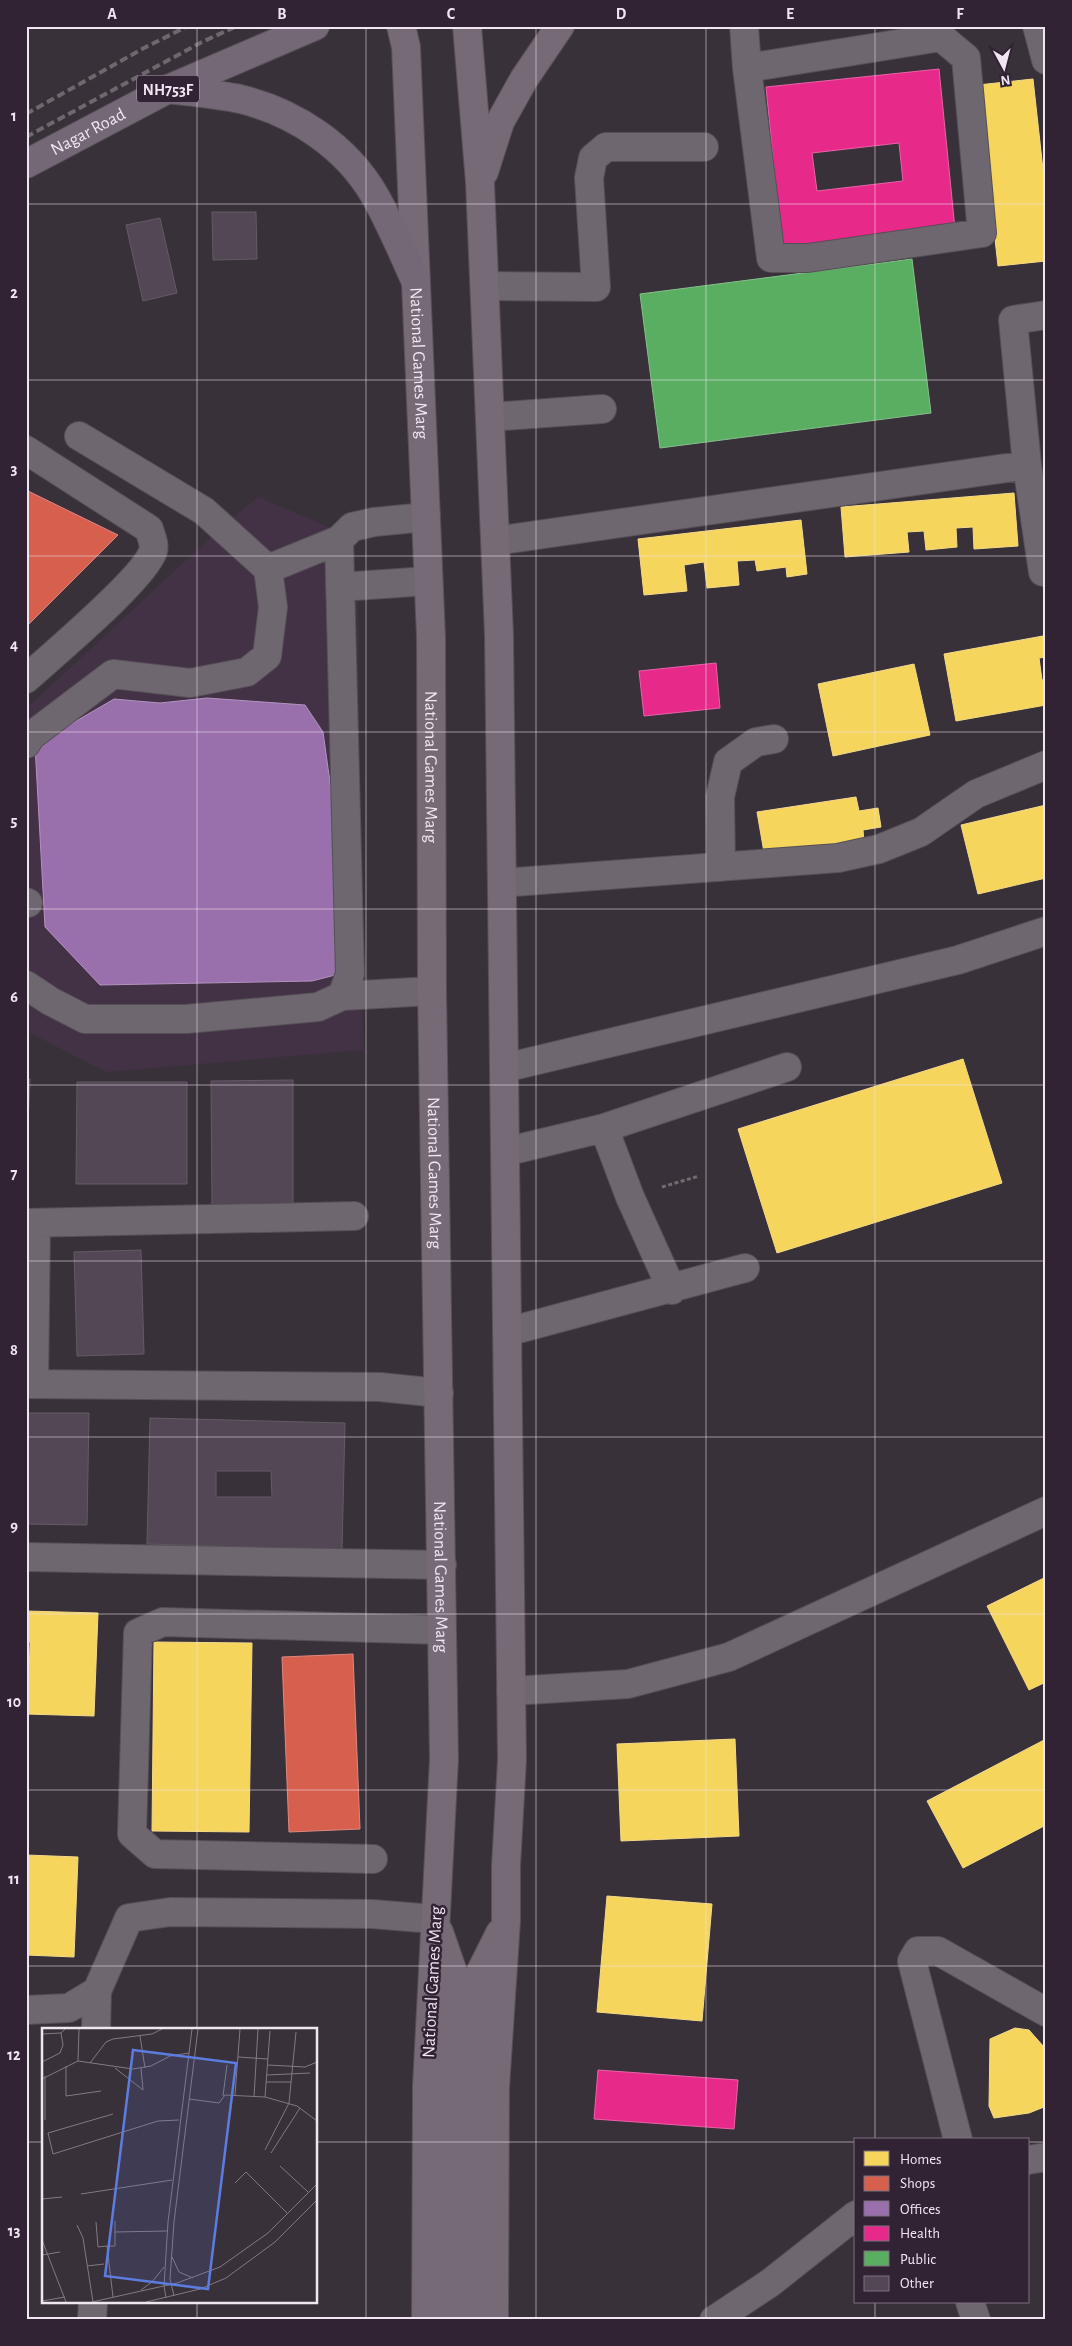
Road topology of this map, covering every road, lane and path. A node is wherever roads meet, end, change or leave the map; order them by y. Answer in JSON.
{"nodes":[{"id":1,"x":315,"y":26,"type":"edge"},
{"id":2,"x":401,"y":26,"type":"edge"},
{"id":3,"x":467,"y":26,"type":"edge"},
{"id":4,"x":560,"y":26,"type":"edge"},
{"id":5,"x":744,"y":26,"type":"edge"},
{"id":6,"x":1037,"y":26,"type":"edge"},
{"id":7,"x":1046,"y":60,"type":"edge"},
{"id":8,"x":747,"y":68,"type":"junction"},
{"id":9,"x":168,"y":89,"type":"junction"},
{"id":10,"x":704,"y":147,"type":"dead end"},
{"id":11,"x":26,"y":164,"type":"edge"},
{"id":12,"x":480,"y":183,"type":"junction"},
{"id":13,"x":416,"y":282,"type":"junction"},
{"id":14,"x":484,"y":286,"type":"junction"},
{"id":15,"x":1046,"y":315,"type":"edge"},
{"id":16,"x":602,"y":409,"type":"dead end"},
{"id":17,"x":490,"y":417,"type":"junction"},
{"id":18,"x":79,"y":436,"type":"dead end"},
{"id":19,"x":26,"y":450,"type":"edge"},
{"id":20,"x":1027,"y":465,"type":"junction"},
{"id":21,"x":426,"y":517,"type":"junction"},
{"id":22,"x":339,"y":540,"type":"junction"},
{"id":23,"x":495,"y":541,"type":"junction"},
{"id":24,"x":268,"y":569,"type":"junction"},
{"id":25,"x":1042,"y":572,"type":"dead end"},
{"id":26,"x":428,"y":581,"type":"junction"},
{"id":27,"x":340,"y":586,"type":"junction"},
{"id":28,"x":26,"y":679,"type":"edge"},
{"id":29,"x":774,"y":739,"type":"dead end"},
{"id":30,"x":26,"y":744,"type":"edge"},
{"id":31,"x":1046,"y":765,"type":"edge"},
{"id":32,"x":721,"y":867,"type":"junction"},
{"id":33,"x":502,"y":883,"type":"junction"},
{"id":34,"x":1046,"y":931,"type":"edge"},
{"id":35,"x":26,"y":985,"type":"edge"},
{"id":36,"x":432,"y":991,"type":"junction"},
{"id":37,"x":342,"y":996,"type":"junction"},
{"id":38,"x":787,"y":1067,"type":"dead end"},
{"id":39,"x":504,"y":1068,"type":"junction"},
{"id":40,"x":604,"y":1128,"type":"junction"},
{"id":41,"x":505,"y":1152,"type":"junction"},
{"id":42,"x":354,"y":1216,"type":"dead end"},
{"id":43,"x":31,"y":1224,"type":"edge"},
{"id":44,"x":745,"y":1268,"type":"dead end"},
{"id":45,"x":672,"y":1290,"type":"junction"},
{"id":46,"x":507,"y":1332,"type":"junction"},
{"id":47,"x":30,"y":1384,"type":"edge"},
{"id":48,"x":439,"y":1393,"type":"junction"},
{"id":49,"x":1046,"y":1511,"type":"edge"},
{"id":50,"x":26,"y":1557,"type":"edge"},
{"id":51,"x":442,"y":1565,"type":"junction"},
{"id":52,"x":441,"y":1630,"type":"junction"},
{"id":53,"x":511,"y":1691,"type":"junction"},
{"id":54,"x":373,"y":1859,"type":"dead end"},
{"id":55,"x":434,"y":1919,"type":"junction"},
{"id":56,"x":506,"y":1921,"type":"junction"},
{"id":57,"x":97,"y":1991,"type":"junction"},
{"id":58,"x":26,"y":2010,"type":"edge"},
{"id":59,"x":1046,"y":2012,"type":"edge"},
{"id":60,"x":96,"y":2028,"type":"edge"},
{"id":61,"x":957,"y":2138,"type":"edge"},
{"id":62,"x":1046,"y":2157,"type":"edge"},
{"id":63,"x":1030,"y":2160,"type":"edge"},
{"id":64,"x":854,"y":2217,"type":"edge"},
{"id":65,"x":971,"y":2304,"type":"edge"},
{"id":66,"x":426,"y":2320,"type":"edge"},
{"id":67,"x":449,"y":2320,"type":"edge"},
{"id":68,"x":469,"y":2320,"type":"edge"},
{"id":69,"x":494,"y":2320,"type":"edge"},
{"id":70,"x":714,"y":2320,"type":"edge"},
{"id":71,"x":976,"y":2320,"type":"edge"}],
"edges":[{"from":1,"to":9,"type":"highway","name":"Nagar Road","number":"NH753F"},
{"from":2,"to":13,"type":"main road","name":"National Games Marg"},
{"from":3,"to":12,"type":"main road"},
{"from":4,"to":12,"type":"main road"},
{"from":5,"to":8,"type":"street"},
{"from":6,"to":7,"type":"street"},
{"from":8,"to":8,"type":"street"},
{"from":9,"to":11,"type":"highway","name":"Nagar Road","number":"NH753F"},
{"from":9,"to":13,"type":"highway"},
{"from":10,"to":14,"type":"street"},
{"from":12,"to":14,"type":"main road"},
{"from":13,"to":21,"type":"main road","name":"National Games Marg"},
{"from":14,"to":17,"type":"main road"},
{"from":15,"to":20,"type":"street"},
{"from":16,"to":17,"type":"street"},
{"from":17,"to":23,"type":"main road"},
{"from":18,"to":24,"type":"street"},
{"from":19,"to":28,"type":"street"},
{"from":20,"to":23,"type":"street"},
{"from":20,"to":25,"type":"street"},
{"from":21,"to":22,"type":"street"},
{"from":21,"to":26,"type":"main road","name":"National Games Marg"},
{"from":22,"to":24,"type":"street"},
{"from":22,"to":27,"type":"street"},
{"from":23,"to":33,"type":"main road"},
{"from":24,"to":30,"type":"street"},
{"from":26,"to":27,"type":"street"},
{"from":26,"to":36,"type":"main road","name":"National Games Marg"},
{"from":27,"to":37,"type":"street"},
{"from":29,"to":32,"type":"street"},
{"from":31,"to":32,"type":"street"},
{"from":32,"to":33,"type":"street"},
{"from":33,"to":39,"type":"main road"},
{"from":34,"to":39,"type":"street"},
{"from":35,"to":37,"type":"street"},
{"from":36,"to":37,"type":"street"},
{"from":36,"to":48,"type":"main road","name":"National Games Marg"},
{"from":38,"to":40,"type":"street"},
{"from":39,"to":41,"type":"main road"},
{"from":40,"to":41,"type":"street"},
{"from":40,"to":45,"type":"street"},
{"from":41,"to":46,"type":"main road"},
{"from":42,"to":43,"type":"street"},
{"from":43,"to":47,"type":"street"},
{"from":44,"to":45,"type":"street"},
{"from":45,"to":46,"type":"street"},
{"from":46,"to":53,"type":"main road"},
{"from":47,"to":48,"type":"street"},
{"from":48,"to":51,"type":"main road","name":"National Games Marg"},
{"from":49,"to":53,"type":"street"},
{"from":50,"to":51,"type":"street"},
{"from":51,"to":52,"type":"main road","name":"National Games Marg"},
{"from":52,"to":54,"type":"street"},
{"from":52,"to":55,"type":"main road","name":"National Games Marg"},
{"from":53,"to":56,"type":"main road"},
{"from":55,"to":57,"type":"street"},
{"from":55,"to":66,"type":"main road","name":"National Games Marg"},
{"from":55,"to":67,"type":"main road"},
{"from":56,"to":68,"type":"main road"},
{"from":56,"to":69,"type":"main road"},
{"from":57,"to":58,"type":"street"},
{"from":57,"to":60,"type":"street"},
{"from":59,"to":61,"type":"street"},
{"from":62,"to":63,"type":"street"},
{"from":64,"to":70,"type":"street"},
{"from":65,"to":71,"type":"street"}]}
